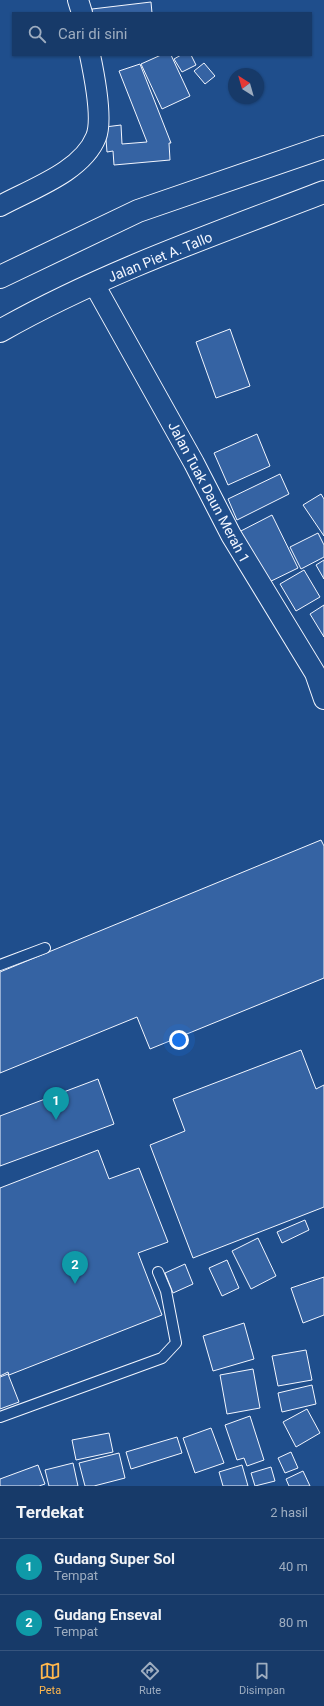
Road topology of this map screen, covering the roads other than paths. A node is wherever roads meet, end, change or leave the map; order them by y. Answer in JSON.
{"nodes":[{"id":1,"x":78,"y":0,"type":"edge"},
{"id":2,"x":82,"y":12,"type":"edge"},
{"id":3,"x":90,"y":56,"type":"edge"},
{"id":4,"x":324,"y":146,"type":"edge"},
{"id":5,"x":324,"y":192,"type":"edge"},
{"id":6,"x":0,"y":206,"type":"edge"},
{"id":7,"x":0,"y":277,"type":"edge"},
{"id":8,"x":94,"y":284,"type":"junction"},
{"id":9,"x":0,"y":332,"type":"edge"},
{"id":10,"x":324,"y":699,"type":"edge"},
{"id":11,"x":45,"y":948,"type":"dead end"},
{"id":12,"x":0,"y":965,"type":"edge"},
{"id":13,"x":158,"y":1272,"type":"dead end"},
{"id":14,"x":0,"y":1417,"type":"edge"}],
"edges":[{"from":1,"to":2,"type":"street"},
{"from":3,"to":6,"type":"street"},
{"from":4,"to":7,"type":"main road"},
{"from":5,"to":8,"type":"main road","name":"Jalan Piet A. Tallo"},
{"from":8,"to":9,"type":"main road","name":"Jalan Piet A. Tallo"},
{"from":8,"to":10,"type":"street","name":"Jalan Tuak Daun Merah 1"},
{"from":11,"to":12,"type":"lane"},
{"from":13,"to":14,"type":"lane"}]}
